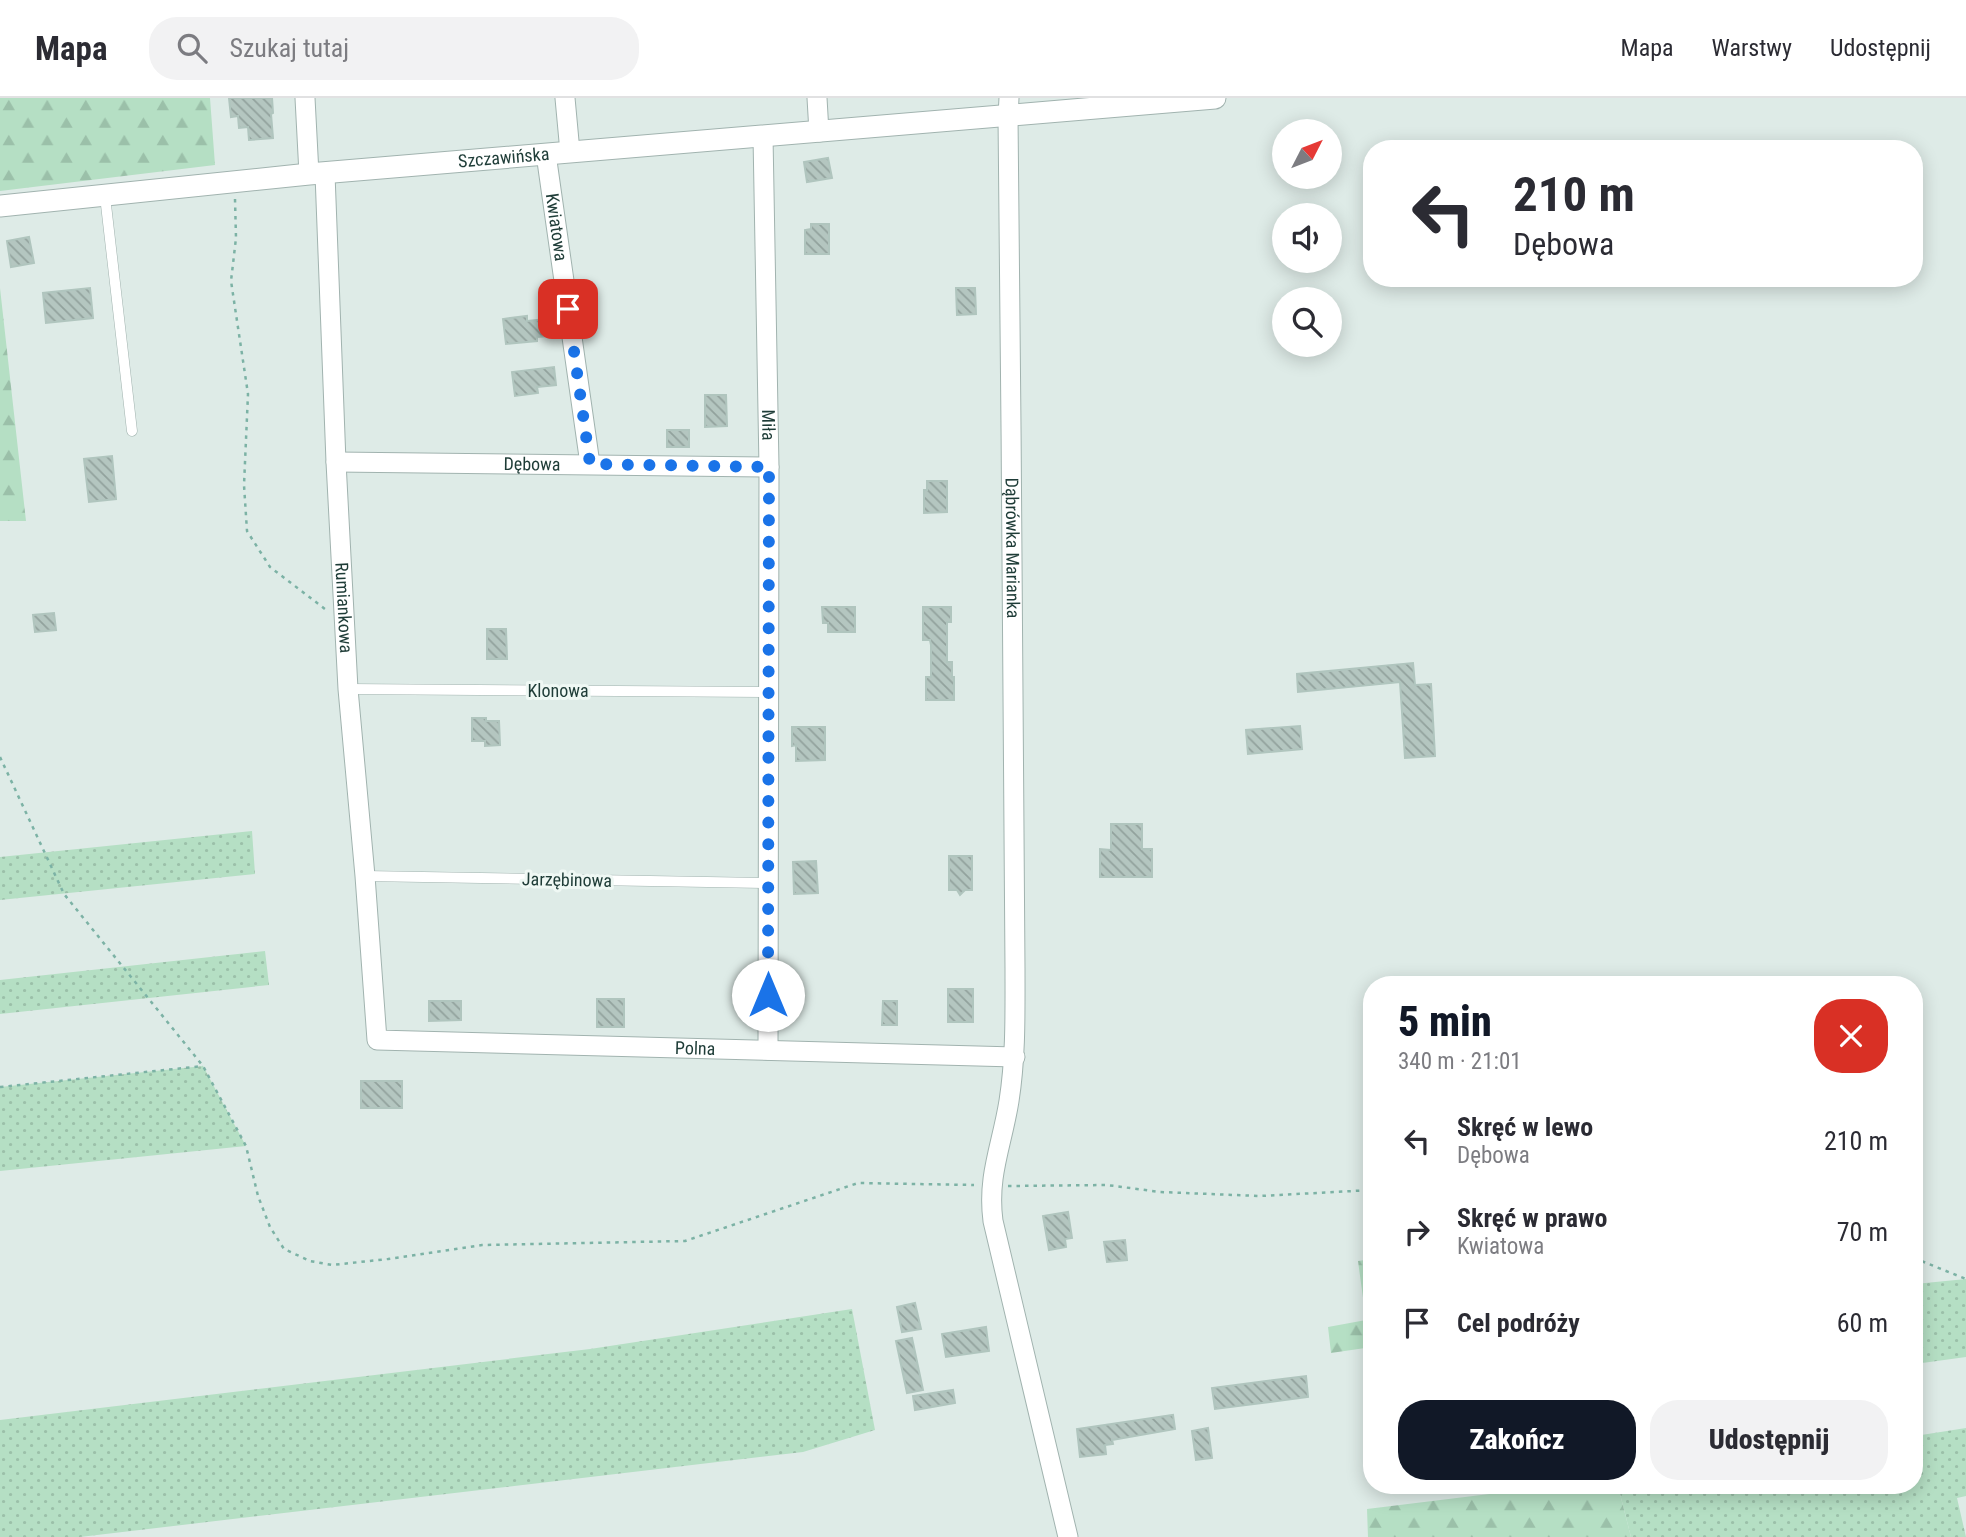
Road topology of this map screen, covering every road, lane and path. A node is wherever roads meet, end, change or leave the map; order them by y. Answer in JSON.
{"nodes":[{"id":1,"x":304,"y":98,"type":"edge"},
{"id":2,"x":565,"y":98,"type":"edge"},
{"id":3,"x":817,"y":98,"type":"edge"},
{"id":4,"x":1215,"y":98,"type":"edge"},
{"id":5,"x":1009,"y":107,"type":"edge"},
{"id":6,"x":819,"y":132,"type":"junction"},
{"id":7,"x":763,"y":136,"type":"junction"},
{"id":8,"x":570,"y":152,"type":"junction"},
{"id":9,"x":546,"y":154,"type":"junction"},
{"id":10,"x":317,"y":174,"type":"junction"},
{"id":11,"x":234,"y":182,"type":"junction"},
{"id":12,"x":105,"y":196,"type":"junction"},
{"id":13,"x":0,"y":206,"type":"edge"},
{"id":14,"x":132,"y":431,"type":"dead end"},
{"id":15,"x":335,"y":462,"type":"junction"},
{"id":16,"x":590,"y":464,"type":"junction"},
{"id":17,"x":769,"y":467,"type":"junction"},
{"id":18,"x":344,"y":621,"type":"junction"},
{"id":19,"x":348,"y":689,"type":"junction"},
{"id":20,"x":769,"y":692,"type":"junction"},
{"id":21,"x":0,"y":757,"type":"edge"},
{"id":22,"x":366,"y":876,"type":"junction"},
{"id":23,"x":769,"y":883,"type":"junction"},
{"id":24,"x":377,"y":1040,"type":"joint"},
{"id":25,"x":768,"y":1050,"type":"junction"},
{"id":26,"x":1014,"y":1057,"type":"junction"},
{"id":27,"x":203,"y":1066,"type":"junction"},
{"id":28,"x":0,"y":1087,"type":"edge"},
{"id":29,"x":991,"y":1186,"type":"junction"},
{"id":30,"x":1363,"y":1190,"type":"edge"},
{"id":31,"x":1923,"y":1262,"type":"edge"},
{"id":32,"x":1966,"y":1279,"type":"edge"},
{"id":33,"x":1068,"y":1537,"type":"edge"}],
"edges":[{"from":1,"to":10,"type":"street","name":"Rumiankowa"},
{"from":2,"to":8,"type":"street"},
{"from":3,"to":6,"type":"street"},
{"from":4,"to":5,"type":"street"},
{"from":5,"to":6,"type":"street","name":"Szczawińska"},
{"from":5,"to":26,"type":"street","name":"Dąbrówka Marianka"},
{"from":6,"to":7,"type":"street","name":"Szczawińska"},
{"from":7,"to":8,"type":"street","name":"Szczawińska"},
{"from":7,"to":17,"type":"street","name":"Miła"},
{"from":8,"to":9,"type":"street","name":"Szczawińska"},
{"from":9,"to":10,"type":"street","name":"Szczawińska"},
{"from":9,"to":16,"type":"street","name":"Kwiatowa"},
{"from":10,"to":11,"type":"street","name":"Szczawińska"},
{"from":10,"to":15,"type":"street","name":"Rumiankowa"},
{"from":11,"to":12,"type":"street","name":"Szczawińska"},
{"from":11,"to":18,"type":"path"},
{"from":12,"to":13,"type":"street","name":"Szczawińska"},
{"from":12,"to":14,"type":"lane"},
{"from":15,"to":16,"type":"street","name":"Dębowa"},
{"from":15,"to":18,"type":"street","name":"Rumiankowa"},
{"from":16,"to":17,"type":"street","name":"Dębowa"},
{"from":17,"to":20,"type":"street","name":"Miła"},
{"from":18,"to":19,"type":"street","name":"Rumiankowa"},
{"from":19,"to":20,"type":"lane","name":"Klonowa"},
{"from":19,"to":22,"type":"street","name":"Rumiankowa"},
{"from":20,"to":23,"type":"street","name":"Miła"},
{"from":21,"to":27,"type":"path"},
{"from":22,"to":23,"type":"lane","name":"Jarzębinowa"},
{"from":22,"to":24,"type":"street","name":"Rumiankowa"},
{"from":23,"to":25,"type":"street","name":"Miła"},
{"from":24,"to":25,"type":"street","name":"Polna"},
{"from":25,"to":26,"type":"street","name":"Polna"},
{"from":26,"to":29,"type":"street","name":"Dąbrówka Marianka"},
{"from":27,"to":28,"type":"path"},
{"from":27,"to":29,"type":"path"},
{"from":29,"to":30,"type":"path"},
{"from":29,"to":33,"type":"street","name":"Dąbrówka Marianka"},
{"from":31,"to":32,"type":"path"}]}
